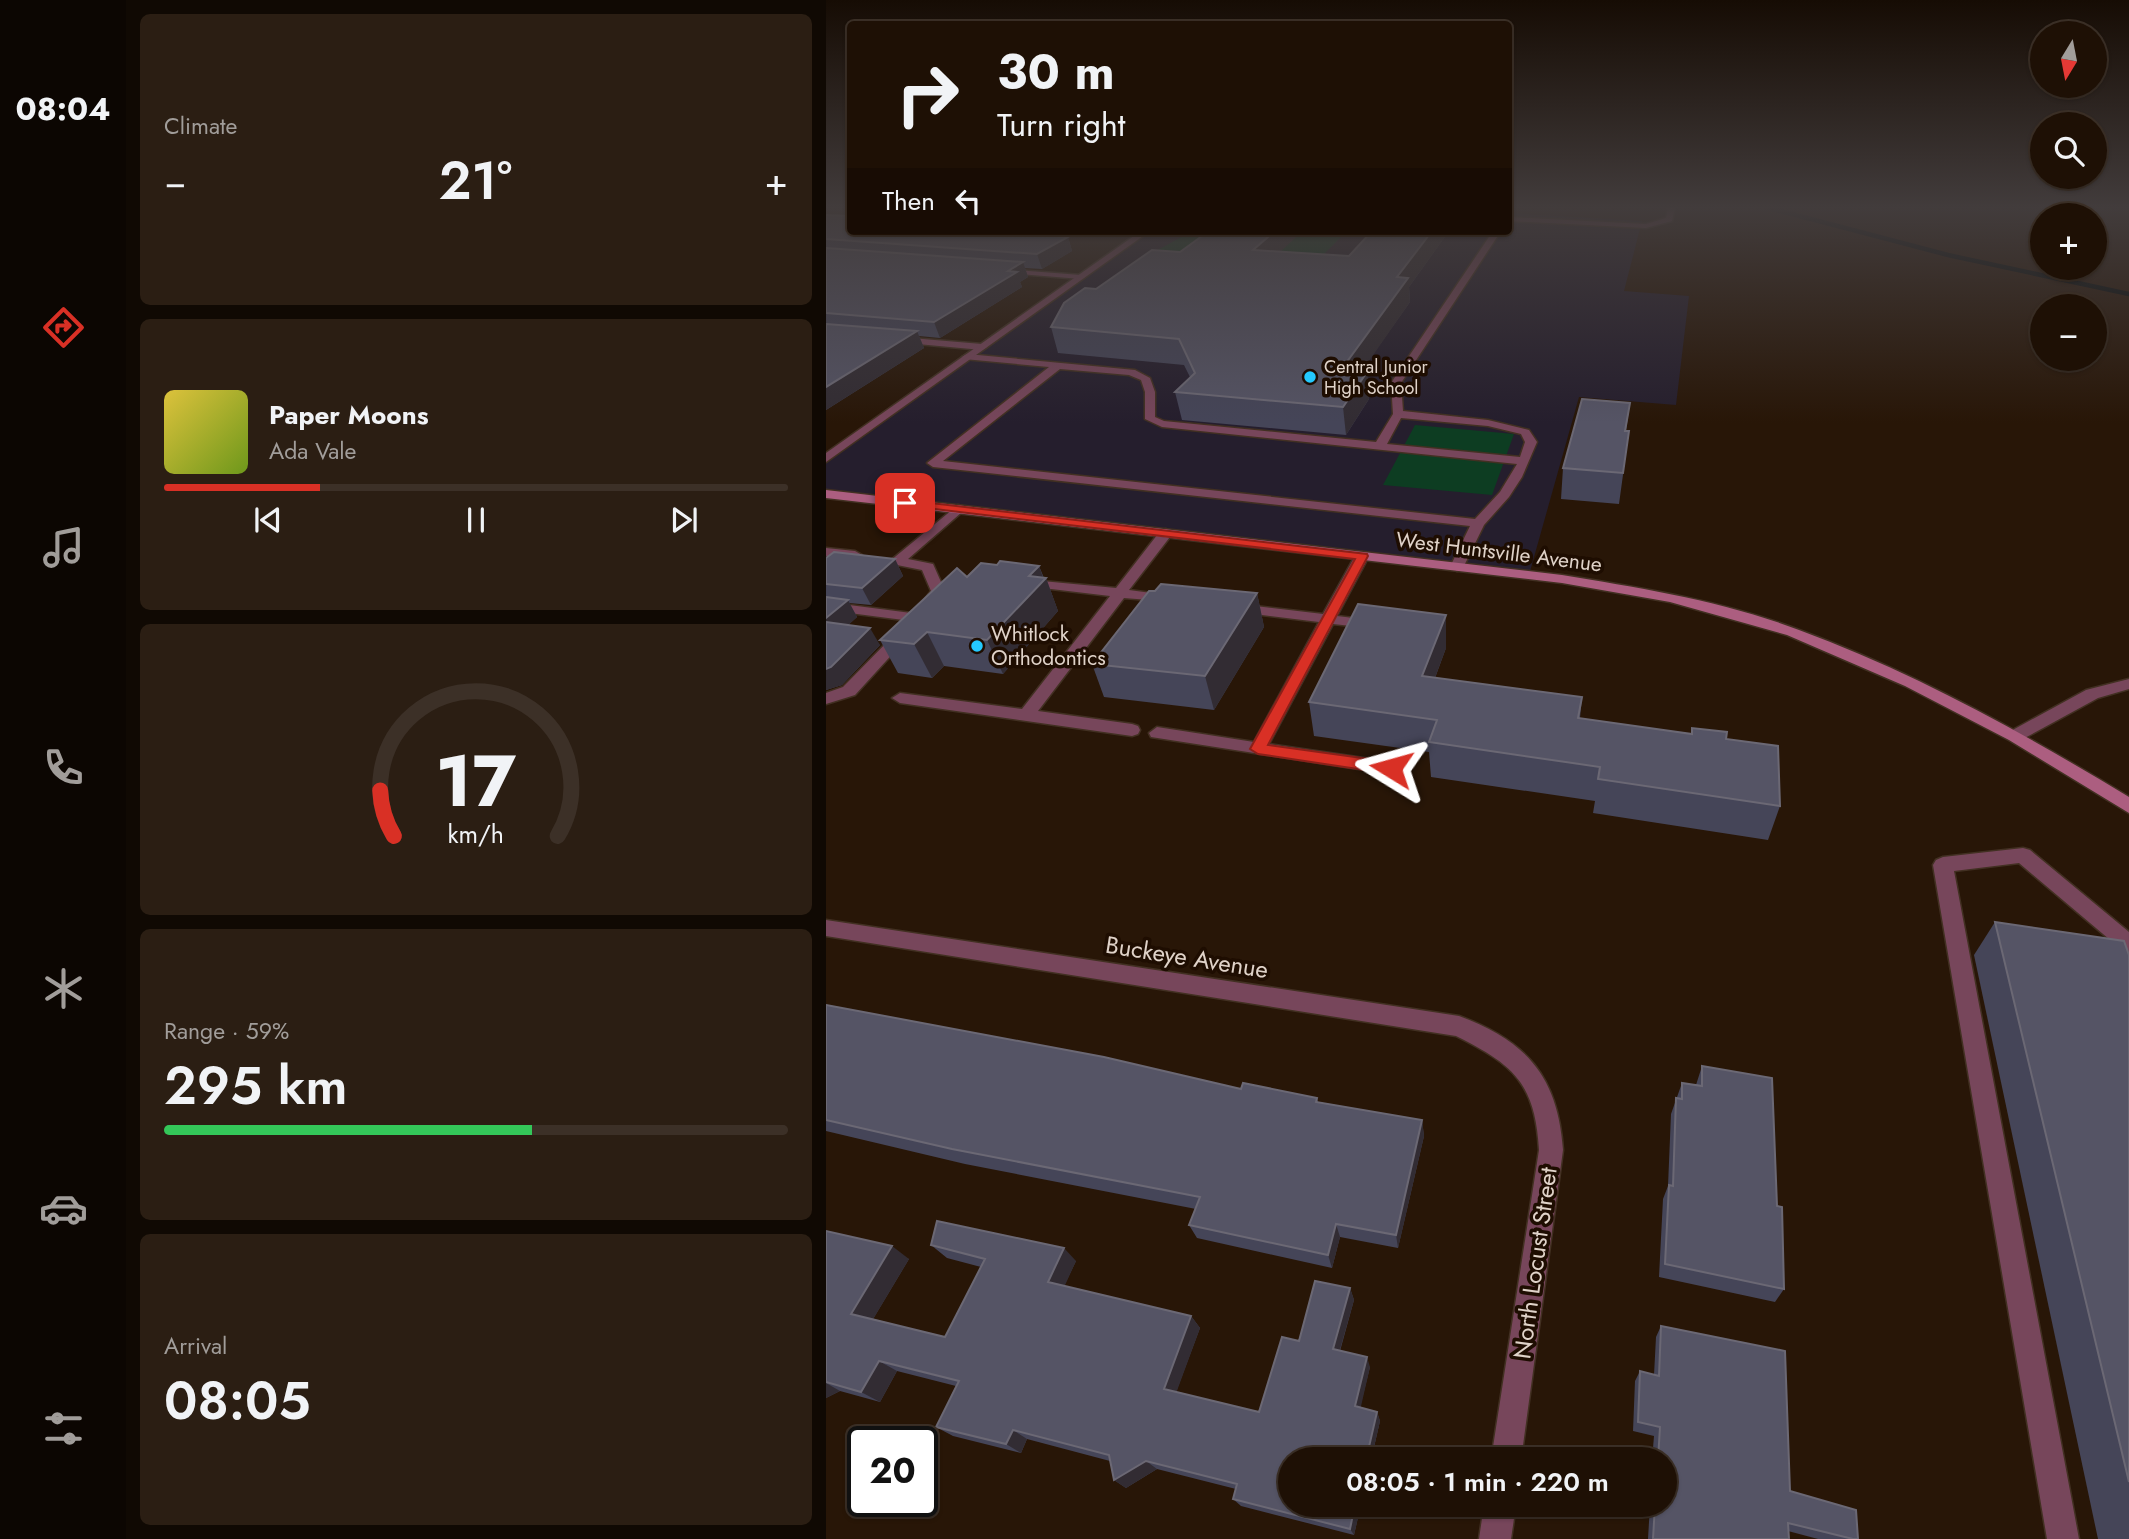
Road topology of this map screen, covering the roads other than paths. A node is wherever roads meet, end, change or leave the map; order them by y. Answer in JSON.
{"nodes":[{"id":1,"x":1078,"y":280,"type":"edge"},
{"id":2,"x":1465,"y":280,"type":"edge"},
{"id":3,"x":891,"y":340,"type":"edge"},
{"id":4,"x":982,"y":347,"type":"junction"},
{"id":5,"x":967,"y":358,"type":"junction"},
{"id":6,"x":1056,"y":366,"type":"junction"},
{"id":7,"x":1398,"y":414,"type":"junction"},
{"id":8,"x":1379,"y":448,"type":"junction"},
{"id":9,"x":826,"y":458,"type":"edge"},
{"id":10,"x":1525,"y":461,"type":"junction"},
{"id":11,"x":826,"y":494,"type":"edge"},
{"id":12,"x":958,"y":509,"type":"junction"},
{"id":13,"x":1478,"y":523,"type":"junction"},
{"id":14,"x":1166,"y":533,"type":"junction"},
{"id":15,"x":833,"y":553,"type":"edge"},
{"id":16,"x":1362,"y":556,"type":"junction"},
{"id":17,"x":892,"y":560,"type":"junction"},
{"id":18,"x":826,"y":564,"type":"edge"},
{"id":19,"x":1457,"y":567,"type":"junction"},
{"id":20,"x":851,"y":570,"type":"edge"},
{"id":21,"x":881,"y":574,"type":"edge"},
{"id":22,"x":1014,"y":581,"type":"edge"},
{"id":23,"x":1121,"y":593,"type":"junction"},
{"id":24,"x":856,"y":595,"type":"edge"},
{"id":25,"x":1190,"y":602,"type":"edge"},
{"id":26,"x":1217,"y":605,"type":"edge"},
{"id":27,"x":826,"y":606,"type":"edge"},
{"id":28,"x":842,"y":608,"type":"junction"},
{"id":29,"x":919,"y":618,"type":"junction"},
{"id":30,"x":1328,"y":619,"type":"junction"},
{"id":31,"x":1381,"y":625,"type":"edge"},
{"id":32,"x":2129,"y":684,"type":"edge"},
{"id":33,"x":900,"y":698,"type":"dead end"},
{"id":34,"x":826,"y":699,"type":"edge"},
{"id":35,"x":1026,"y":715,"type":"junction"},
{"id":36,"x":1132,"y":730,"type":"dead end"},
{"id":37,"x":1157,"y":733,"type":"dead end"},
{"id":38,"x":2015,"y":736,"type":"junction"},
{"id":39,"x":1258,"y":749,"type":"junction"},
{"id":40,"x":1391,"y":768,"type":"dead end"},
{"id":41,"x":2129,"y":806,"type":"edge"},
{"id":42,"x":826,"y":928,"type":"edge"},
{"id":43,"x":2129,"y":943,"type":"edge"},
{"id":44,"x":1527,"y":1071,"type":"joint"},
{"id":45,"x":1508,"y":1447,"type":"edge"},
{"id":46,"x":1498,"y":1517,"type":"edge"},
{"id":47,"x":1494,"y":1539,"type":"edge"},
{"id":48,"x":2063,"y":1539,"type":"edge"}],
"edges":[{"from":1,"to":4,"type":"street"},
{"from":2,"to":7,"type":"street"},
{"from":3,"to":4,"type":"street"},
{"from":4,"to":5,"type":"street"},
{"from":5,"to":6,"type":"street"},
{"from":5,"to":9,"type":"street"},
{"from":6,"to":8,"type":"street"},
{"from":6,"to":13,"type":"street"},
{"from":7,"to":8,"type":"street"},
{"from":7,"to":10,"type":"street"},
{"from":8,"to":10,"type":"street"},
{"from":10,"to":13,"type":"street"},
{"from":11,"to":12,"type":"main road","name":"West Huntsville Avenue"},
{"from":12,"to":14,"type":"main road","name":"West Huntsville Avenue"},
{"from":12,"to":17,"type":"street"},
{"from":13,"to":19,"type":"street"},
{"from":14,"to":16,"type":"main road","name":"West Huntsville Avenue"},
{"from":14,"to":23,"type":"street"},
{"from":15,"to":18,"type":"street"},
{"from":15,"to":20,"type":"street"},
{"from":16,"to":19,"type":"main road","name":"West Huntsville Avenue"},
{"from":16,"to":30,"type":"street"},
{"from":17,"to":21,"type":"street"},
{"from":17,"to":29,"type":"street"},
{"from":19,"to":38,"type":"main road","name":"West Huntsville Avenue"},
{"from":22,"to":23,"type":"street"},
{"from":23,"to":25,"type":"street"},
{"from":23,"to":35,"type":"street"},
{"from":24,"to":28,"type":"street"},
{"from":26,"to":30,"type":"street"},
{"from":27,"to":28,"type":"street"},
{"from":28,"to":29,"type":"street"},
{"from":29,"to":34,"type":"street"},
{"from":30,"to":31,"type":"street"},
{"from":30,"to":39,"type":"street"},
{"from":32,"to":38,"type":"street"},
{"from":33,"to":35,"type":"street"},
{"from":35,"to":36,"type":"street"},
{"from":37,"to":39,"type":"street"},
{"from":38,"to":41,"type":"main road","name":"West Huntsville Avenue"},
{"from":39,"to":40,"type":"street"},
{"from":42,"to":44,"type":"street","name":"Buckeye Avenue"},
{"from":43,"to":48,"type":"street"},
{"from":44,"to":45,"type":"street","name":"North Locust Street"},
{"from":46,"to":47,"type":"street"}]}
